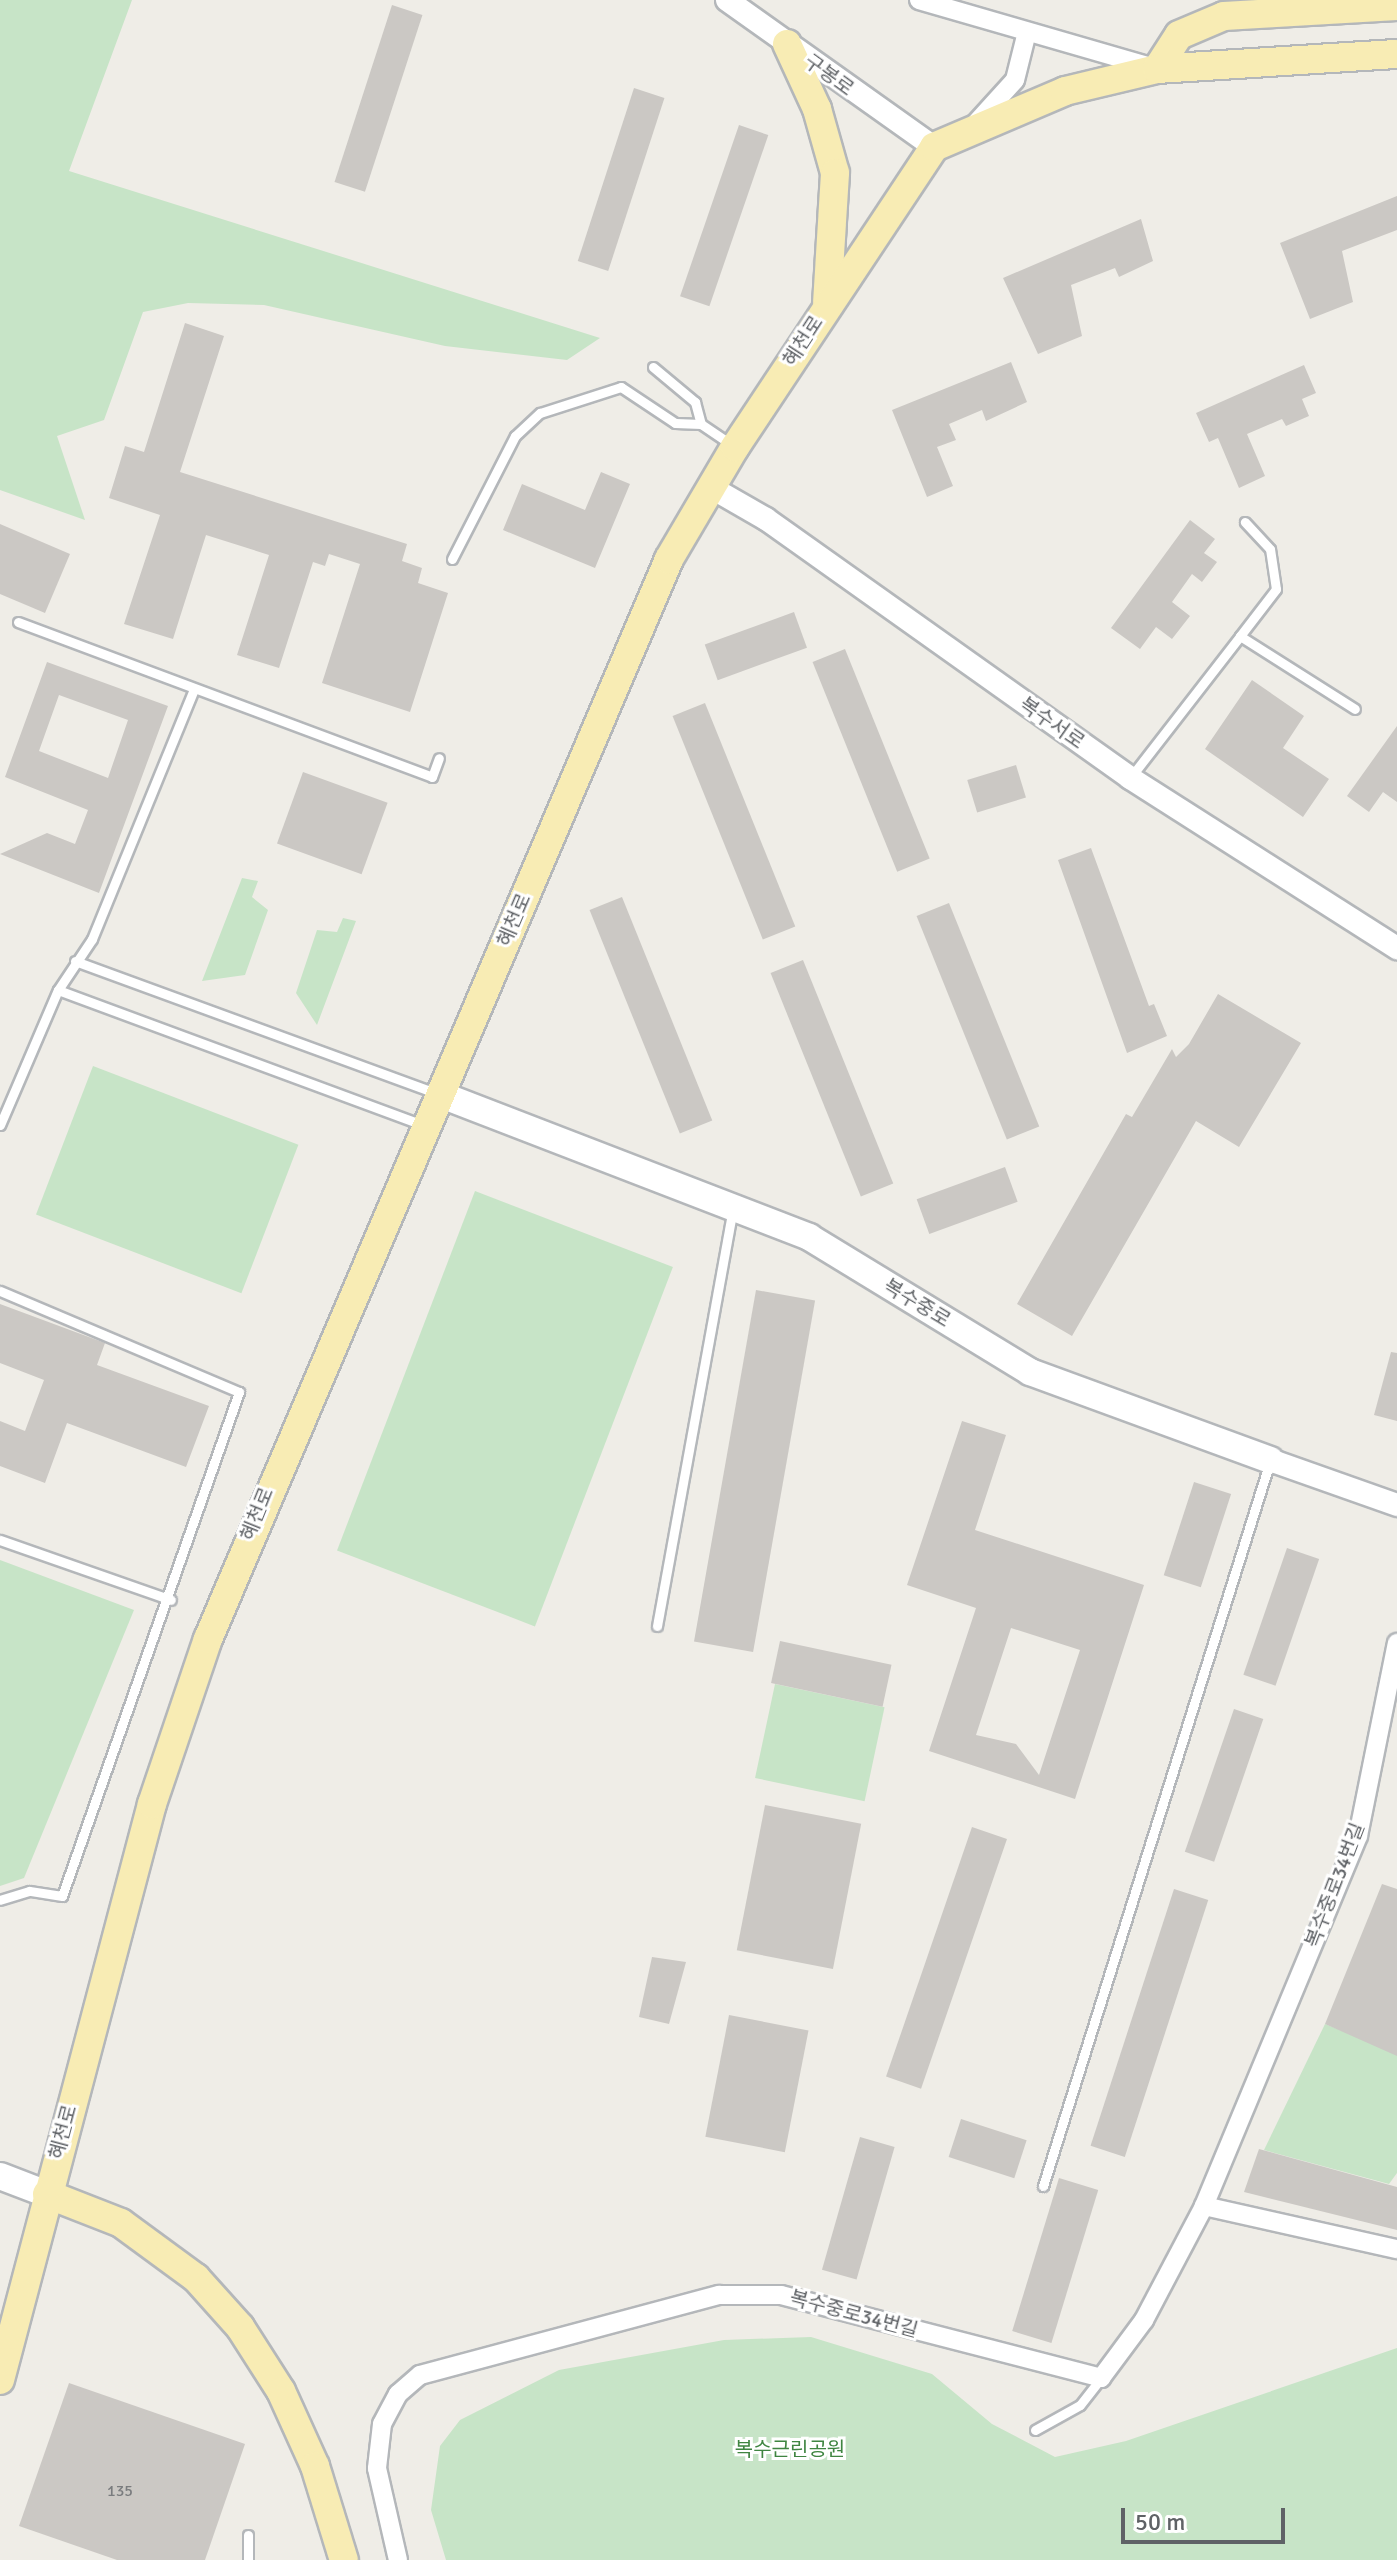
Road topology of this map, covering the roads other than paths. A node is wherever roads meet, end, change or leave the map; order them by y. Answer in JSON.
{"nodes":[{"id":1,"x":727,"y":0,"type":"edge"},
{"id":2,"x":919,"y":0,"type":"edge"},
{"id":3,"x":1397,"y":6,"type":"edge"},
{"id":4,"x":1027,"y":32,"type":"junction"},
{"id":5,"x":787,"y":44,"type":"junction"},
{"id":6,"x":1397,"y":54,"type":"edge"},
{"id":7,"x":1157,"y":69,"type":"junction"},
{"id":8,"x":964,"y":134,"type":"junction"},
{"id":9,"x":934,"y":147,"type":"junction"},
{"id":10,"x":826,"y":304,"type":"junction"},
{"id":11,"x":653,"y":367,"type":"dead end"},
{"id":12,"x":701,"y":424,"type":"junction"},
{"id":13,"x":735,"y":447,"type":"junction"},
{"id":14,"x":712,"y":488,"type":"junction"},
{"id":15,"x":1245,"y":522,"type":"dead end"},
{"id":16,"x":452,"y":559,"type":"dead end"},
{"id":17,"x":18,"y":622,"type":"dead end"},
{"id":18,"x":1240,"y":636,"type":"junction"},
{"id":19,"x":193,"y":691,"type":"junction"},
{"id":20,"x":1355,"y":709,"type":"dead end"},
{"id":21,"x":439,"y":758,"type":"dead end"},
{"id":22,"x":1130,"y":778,"type":"junction"},
{"id":23,"x":1397,"y":948,"type":"edge"},
{"id":24,"x":75,"y":961,"type":"junction"},
{"id":25,"x":58,"y":990,"type":"junction"},
{"id":26,"x":439,"y":1094,"type":"junction"},
{"id":27,"x":0,"y":1125,"type":"edge"},
{"id":28,"x":426,"y":1126,"type":"junction"},
{"id":29,"x":732,"y":1209,"type":"junction"},
{"id":30,"x":0,"y":1291,"type":"edge"},
{"id":31,"x":1270,"y":1460,"type":"junction"},
{"id":32,"x":1397,"y":1505,"type":"edge"},
{"id":33,"x":0,"y":1540,"type":"edge"},
{"id":34,"x":171,"y":1600,"type":"junction"},
{"id":35,"x":657,"y":1626,"type":"dead end"},
{"id":36,"x":1397,"y":1643,"type":"edge"},
{"id":37,"x":0,"y":1900,"type":"edge"},
{"id":38,"x":0,"y":2176,"type":"edge"},
{"id":39,"x":1043,"y":2186,"type":"dead end"},
{"id":40,"x":47,"y":2194,"type":"junction"},
{"id":41,"x":1204,"y":2206,"type":"junction"},
{"id":42,"x":1397,"y":2249,"type":"edge"},
{"id":43,"x":1101,"y":2378,"type":"junction"},
{"id":44,"x":0,"y":2380,"type":"edge"},
{"id":45,"x":1035,"y":2430,"type":"dead end"},
{"id":46,"x":248,"y":2535,"type":"dead end"},
{"id":47,"x":248,"y":2560,"type":"edge"},
{"id":48,"x":344,"y":2560,"type":"edge"},
{"id":49,"x":398,"y":2560,"type":"edge"}],
"edges":[{"from":1,"to":5,"type":"street","name":"구봉로"},
{"from":2,"to":4,"type":"street"},
{"from":3,"to":7,"type":"main road"},
{"from":4,"to":7,"type":"street"},
{"from":4,"to":8,"type":"street"},
{"from":5,"to":9,"type":"street","name":"구봉로"},
{"from":5,"to":10,"type":"main road"},
{"from":6,"to":7,"type":"main road"},
{"from":7,"to":8,"type":"main road"},
{"from":8,"to":9,"type":"main road"},
{"from":9,"to":10,"type":"main road","name":"혜천로"},
{"from":10,"to":13,"type":"main road","name":"혜천로"},
{"from":11,"to":12,"type":"lane"},
{"from":12,"to":13,"type":"lane"},
{"from":12,"to":16,"type":"lane"},
{"from":13,"to":14,"type":"main road","name":"혜천로"},
{"from":14,"to":22,"type":"street","name":"복수서로"},
{"from":14,"to":26,"type":"main road","name":"혜천로"},
{"from":15,"to":18,"type":"lane"},
{"from":17,"to":19,"type":"lane"},
{"from":18,"to":20,"type":"lane"},
{"from":18,"to":22,"type":"lane"},
{"from":19,"to":21,"type":"lane"},
{"from":19,"to":24,"type":"lane"},
{"from":22,"to":23,"type":"street","name":"복수서로"},
{"from":24,"to":25,"type":"lane"},
{"from":24,"to":26,"type":"lane"},
{"from":25,"to":27,"type":"lane"},
{"from":25,"to":28,"type":"lane"},
{"from":26,"to":28,"type":"main road","name":"혜천로"},
{"from":26,"to":29,"type":"main road","name":"복수중로"},
{"from":28,"to":40,"type":"main road","name":"혜천로"},
{"from":29,"to":31,"type":"main road","name":"복수중로"},
{"from":29,"to":35,"type":"lane"},
{"from":30,"to":34,"type":"lane"},
{"from":31,"to":32,"type":"street","name":"복수중로"},
{"from":31,"to":39,"type":"lane"},
{"from":33,"to":34,"type":"lane"},
{"from":34,"to":37,"type":"lane"},
{"from":36,"to":41,"type":"street","name":"복수중로34번길"},
{"from":38,"to":40,"type":"main road"},
{"from":40,"to":44,"type":"main road","name":"혜천로"},
{"from":40,"to":48,"type":"main road"},
{"from":41,"to":42,"type":"street"},
{"from":41,"to":43,"type":"street","name":"복수중로34번길"},
{"from":43,"to":45,"type":"lane"},
{"from":43,"to":49,"type":"street","name":"복수중로34번길"},
{"from":46,"to":47,"type":"lane"}]}
